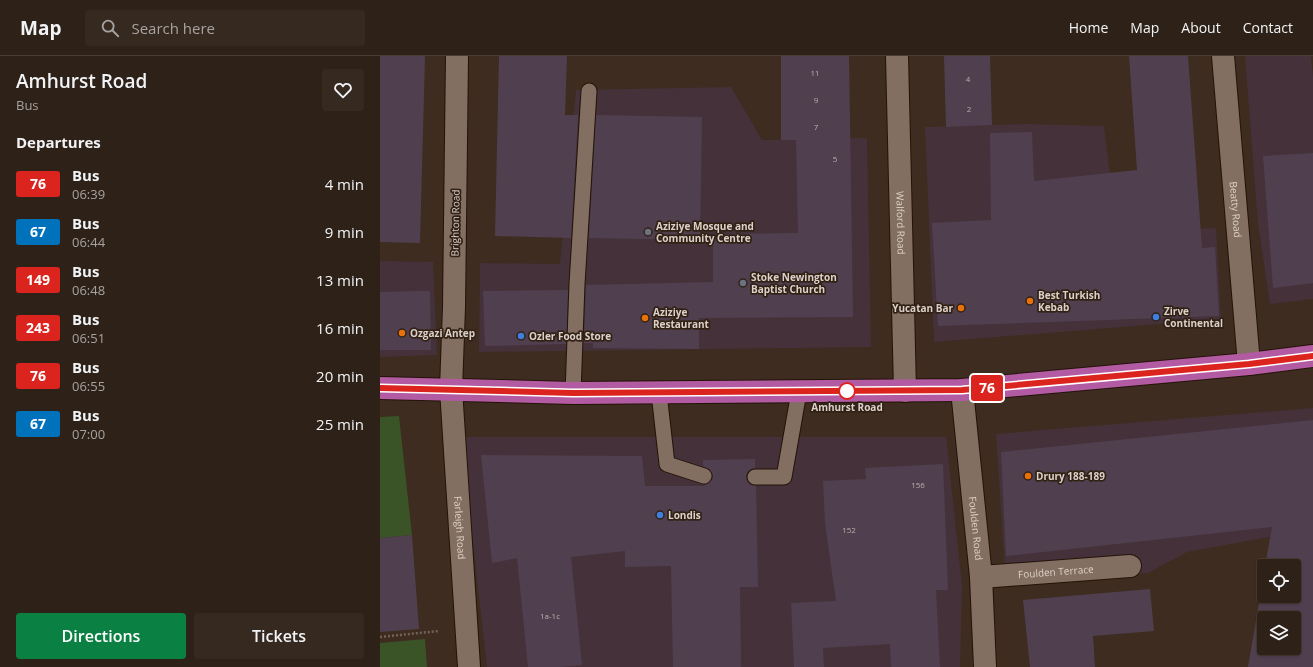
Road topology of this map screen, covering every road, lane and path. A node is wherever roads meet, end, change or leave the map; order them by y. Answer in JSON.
{"nodes":[{"id":1,"x":457,"y":56,"type":"edge"},
{"id":2,"x":897,"y":56,"type":"edge"},
{"id":3,"x":1223,"y":56,"type":"edge"},
{"id":4,"x":589,"y":91,"type":"dead end"},
{"id":5,"x":1313,"y":356,"type":"edge"},
{"id":6,"x":1249,"y":364,"type":"junction"},
{"id":7,"x":380,"y":388,"type":"edge"},
{"id":8,"x":451,"y":389,"type":"junction"},
{"id":9,"x":962,"y":390,"type":"junction"},
{"id":10,"x":905,"y":391,"type":"junction"},
{"id":11,"x":798,"y":392,"type":"junction"},
{"id":12,"x":573,"y":393,"type":"junction"},
{"id":13,"x":659,"y":393,"type":"junction"},
{"id":14,"x":704,"y":476,"type":"dead end"},
{"id":15,"x":755,"y":477,"type":"dead end"},
{"id":16,"x":1130,"y":566,"type":"dead end"},
{"id":17,"x":981,"y":577,"type":"junction"},
{"id":18,"x":466,"y":629,"type":"junction"},
{"id":19,"x":380,"y":636,"type":"edge"},
{"id":20,"x":469,"y":667,"type":"edge"},
{"id":21,"x":985,"y":667,"type":"edge"}],
"edges":[{"from":1,"to":8,"type":"street","name":"Brighton Road"},
{"from":2,"to":10,"type":"street","name":"Walford Road"},
{"from":3,"to":6,"type":"street","name":"Beatty Road"},
{"from":4,"to":12,"type":"lane"},
{"from":5,"to":6,"type":"highway"},
{"from":6,"to":9,"type":"highway"},
{"from":7,"to":8,"type":"highway"},
{"from":8,"to":12,"type":"highway"},
{"from":8,"to":18,"type":"street","name":"Farleigh Road"},
{"from":9,"to":10,"type":"highway"},
{"from":9,"to":17,"type":"street","name":"Foulden Road"},
{"from":10,"to":11,"type":"highway"},
{"from":11,"to":13,"type":"highway"},
{"from":11,"to":15,"type":"lane"},
{"from":12,"to":13,"type":"highway"},
{"from":13,"to":14,"type":"lane"},
{"from":16,"to":17,"type":"street","name":"Foulden Terrace"},
{"from":17,"to":21,"type":"street","name":"Foulden Road"},
{"from":18,"to":19,"type":"path"},
{"from":18,"to":20,"type":"street","name":"Farleigh Road"}]}
